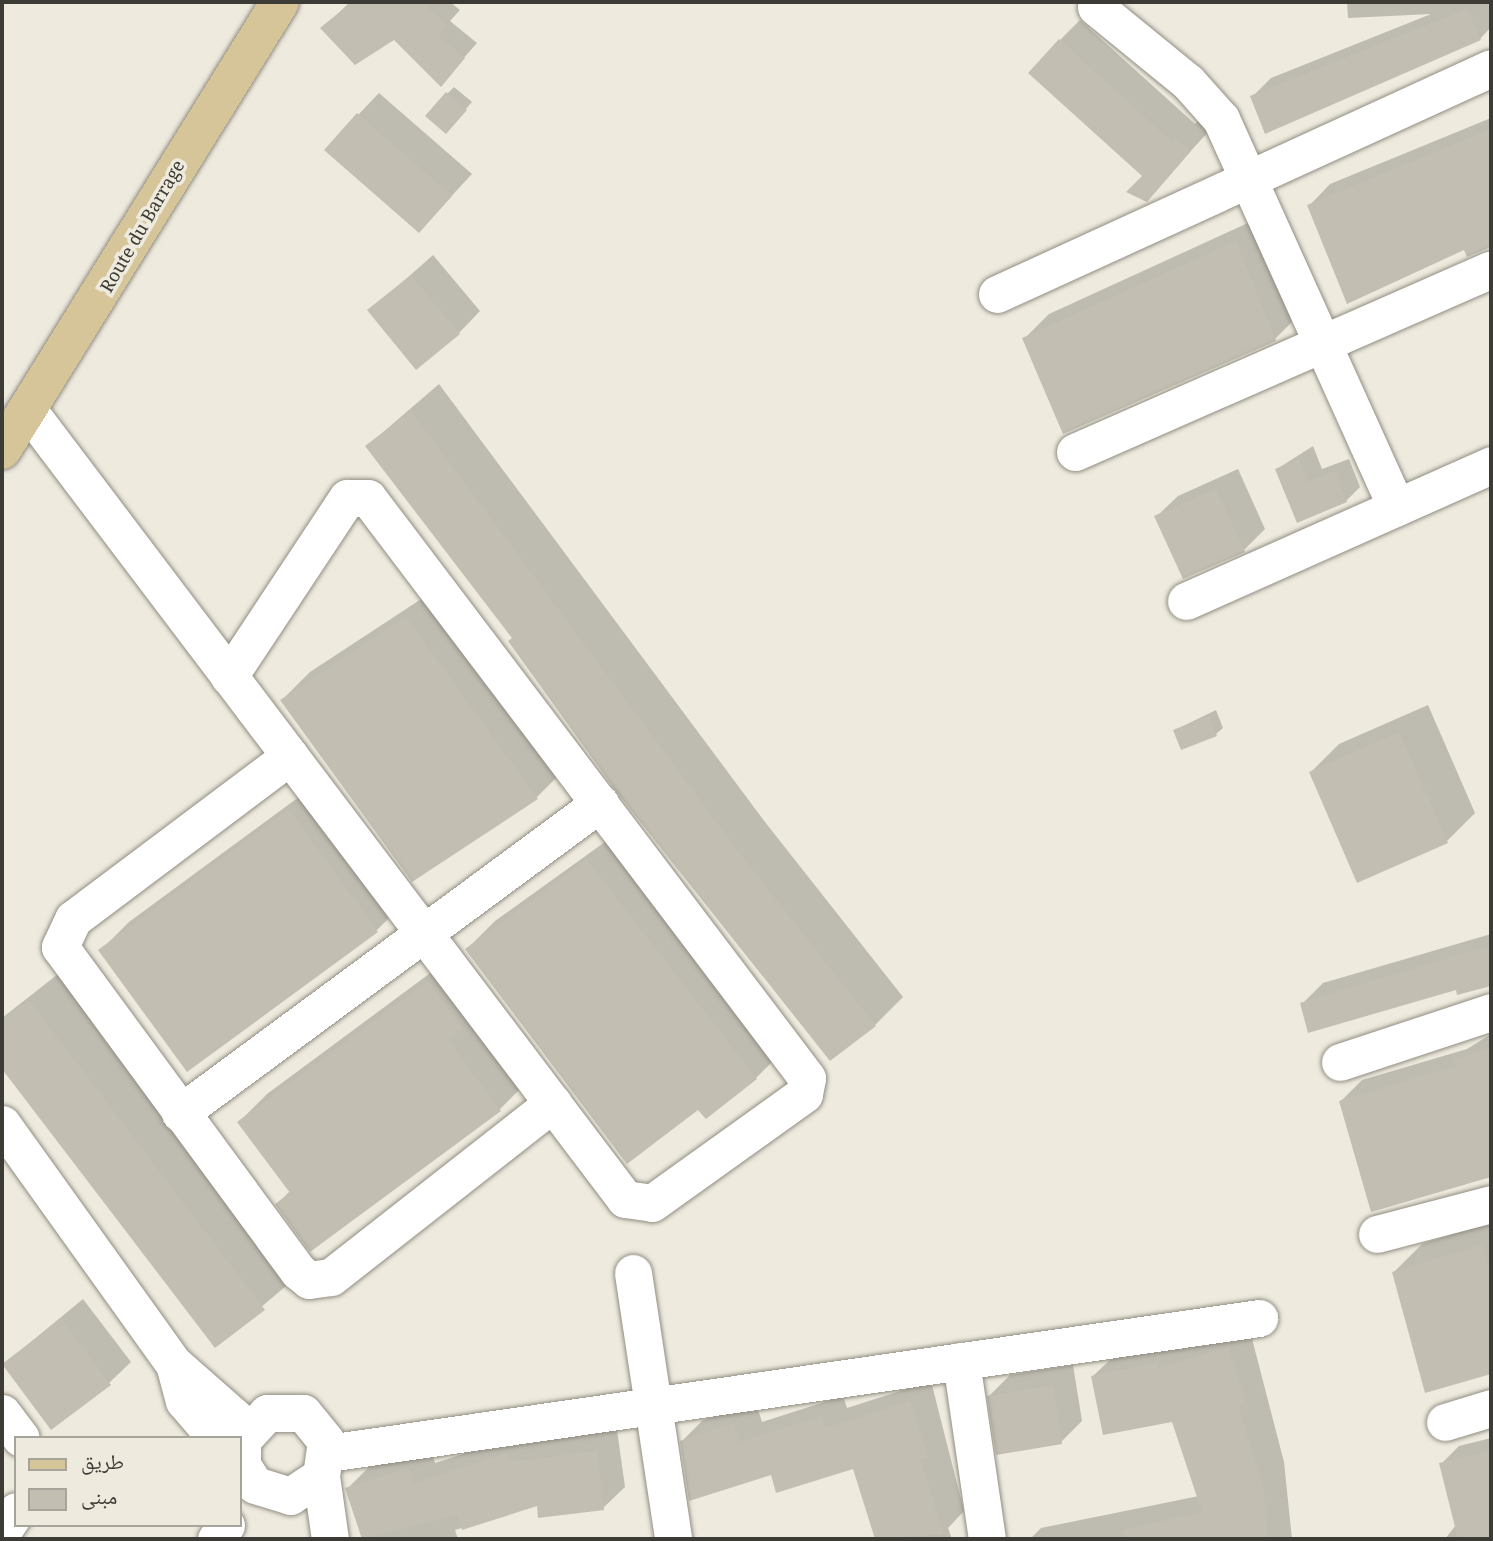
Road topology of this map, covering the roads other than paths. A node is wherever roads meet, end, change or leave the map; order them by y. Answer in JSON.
{"nodes":[{"id":1,"x":280,"y":2,"type":"edge"},
{"id":2,"x":1096,"y":7,"type":"dead end"},
{"id":3,"x":1491,"y":68,"type":"edge"},
{"id":4,"x":1249,"y":179,"type":"junction"},
{"id":5,"x":1491,"y":269,"type":"edge"},
{"id":6,"x":997,"y":294,"type":"dead end"},
{"id":7,"x":1323,"y":343,"type":"junction"},
{"id":8,"x":28,"y":410,"type":"junction"},
{"id":9,"x":2,"y":450,"type":"edge"},
{"id":10,"x":1075,"y":452,"type":"dead end"},
{"id":11,"x":1491,"y":465,"type":"edge"},
{"id":12,"x":1396,"y":508,"type":"junction"},
{"id":13,"x":1186,"y":601,"type":"dead end"},
{"id":14,"x":229,"y":676,"type":"junction"},
{"id":15,"x":290,"y":756,"type":"junction"},
{"id":16,"x":600,"y":803,"type":"junction"},
{"id":17,"x":424,"y":932,"type":"junction"},
{"id":18,"x":1491,"y":1012,"type":"edge"},
{"id":19,"x":1339,"y":1062,"type":"dead end"},
{"id":20,"x":553,"y":1102,"type":"junction"},
{"id":21,"x":180,"y":1112,"type":"junction"},
{"id":22,"x":2,"y":1124,"type":"edge"},
{"id":23,"x":1491,"y":1204,"type":"edge"},
{"id":24,"x":1377,"y":1234,"type":"dead end"},
{"id":25,"x":633,"y":1273,"type":"dead end"},
{"id":26,"x":1259,"y":1318,"type":"dead end"},
{"id":27,"x":961,"y":1361,"type":"junction"},
{"id":28,"x":653,"y":1406,"type":"junction"},
{"id":29,"x":1491,"y":1408,"type":"edge"},
{"id":30,"x":2,"y":1413,"type":"edge"},
{"id":31,"x":1445,"y":1422,"type":"dead end"},
{"id":32,"x":19,"y":1436,"type":"edge"},
{"id":33,"x":222,"y":1436,"type":"edge"},
{"id":34,"x":242,"y":1460,"type":"edge"},
{"id":35,"x":242,"y":1465,"type":"edge"},
{"id":36,"x":324,"y":1465,"type":"junction"},
{"id":37,"x":14,"y":1514,"type":"edge"},
{"id":38,"x":2,"y":1532,"type":"edge"},
{"id":39,"x":330,"y":1539,"type":"edge"},
{"id":40,"x":673,"y":1539,"type":"edge"},
{"id":41,"x":987,"y":1539,"type":"edge"}],
"edges":[{"from":1,"to":8,"type":"main road","name":"Route du Barrage"},
{"from":2,"to":4,"type":"street"},
{"from":3,"to":4,"type":"street"},
{"from":4,"to":6,"type":"street"},
{"from":4,"to":7,"type":"street"},
{"from":5,"to":7,"type":"street"},
{"from":7,"to":10,"type":"street"},
{"from":7,"to":12,"type":"street"},
{"from":8,"to":9,"type":"main road","name":"Route du Barrage"},
{"from":8,"to":14,"type":"street"},
{"from":11,"to":12,"type":"street"},
{"from":12,"to":13,"type":"street"},
{"from":14,"to":15,"type":"street"},
{"from":14,"to":16,"type":"street"},
{"from":15,"to":17,"type":"street"},
{"from":15,"to":21,"type":"street"},
{"from":16,"to":17,"type":"street"},
{"from":16,"to":20,"type":"street"},
{"from":17,"to":20,"type":"street"},
{"from":17,"to":21,"type":"street"},
{"from":18,"to":19,"type":"street"},
{"from":20,"to":21,"type":"street"},
{"from":22,"to":33,"type":"street"},
{"from":23,"to":24,"type":"street"},
{"from":25,"to":28,"type":"street"},
{"from":26,"to":27,"type":"street"},
{"from":27,"to":28,"type":"street"},
{"from":27,"to":41,"type":"street"},
{"from":28,"to":36,"type":"street"},
{"from":28,"to":40,"type":"street"},
{"from":29,"to":31,"type":"street"},
{"from":30,"to":32,"type":"street"},
{"from":34,"to":36,"type":"street"},
{"from":35,"to":36,"type":"street"},
{"from":36,"to":39,"type":"street"},
{"from":37,"to":38,"type":"street"}]}
